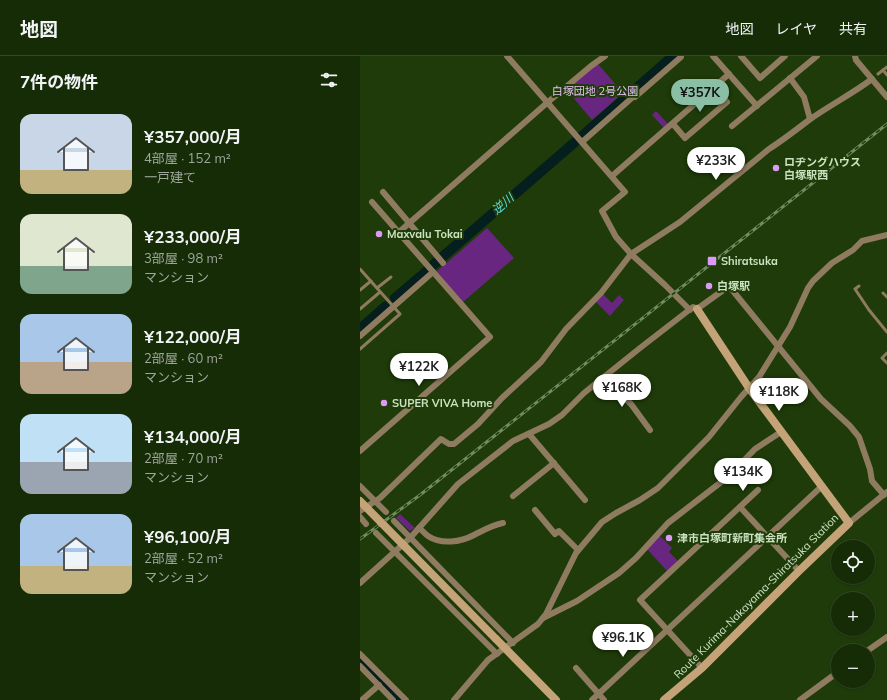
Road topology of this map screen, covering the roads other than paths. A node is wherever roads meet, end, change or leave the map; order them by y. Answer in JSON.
{"nodes":[{"id":1,"x":508,"y":56,"type":"edge"},
{"id":2,"x":605,"y":56,"type":"edge"},
{"id":3,"x":681,"y":56,"type":"edge"},
{"id":4,"x":714,"y":56,"type":"edge"},
{"id":5,"x":740,"y":56,"type":"edge"},
{"id":6,"x":817,"y":56,"type":"edge"},
{"id":7,"x":855,"y":56,"type":"edge"},
{"id":8,"x":783,"y":57,"type":"edge"},
{"id":9,"x":887,"y":67,"type":"edge"},
{"id":10,"x":883,"y":70,"type":"junction"},
{"id":11,"x":729,"y":74,"type":"junction"},
{"id":12,"x":878,"y":74,"type":"dead end"},
{"id":13,"x":887,"y":75,"type":"edge"},
{"id":14,"x":790,"y":78,"type":"junction"},
{"id":15,"x":872,"y":79,"type":"junction"},
{"id":16,"x":714,"y":87,"type":"junction"},
{"id":17,"x":887,"y":97,"type":"edge"},
{"id":18,"x":548,"y":102,"type":"junction"},
{"id":19,"x":757,"y":106,"type":"junction"},
{"id":20,"x":810,"y":119,"type":"junction"},
{"id":21,"x":673,"y":124,"type":"junction"},
{"id":22,"x":732,"y":126,"type":"dead end"},
{"id":23,"x":582,"y":142,"type":"junction"},
{"id":24,"x":612,"y":176,"type":"junction"},
{"id":25,"x":383,"y":192,"type":"dead end"},
{"id":26,"x":372,"y":202,"type":"dead end"},
{"id":27,"x":410,"y":223,"type":"junction"},
{"id":28,"x":399,"y":232,"type":"junction"},
{"id":29,"x":887,"y":235,"type":"edge"},
{"id":30,"x":632,"y":254,"type":"junction"},
{"id":31,"x":443,"y":262,"type":"dead end"},
{"id":32,"x":360,"y":269,"type":"edge"},
{"id":33,"x":433,"y":272,"type":"junction"},
{"id":34,"x":391,"y":277,"type":"dead end"},
{"id":35,"x":371,"y":281,"type":"junction"},
{"id":36,"x":859,"y":286,"type":"dead end"},
{"id":37,"x":377,"y":288,"type":"junction"},
{"id":38,"x":360,"y":290,"type":"edge"},
{"id":39,"x":380,"y":292,"type":"junction"},
{"id":40,"x":883,"y":293,"type":"dead end"},
{"id":41,"x":887,"y":297,"type":"edge"},
{"id":42,"x":390,"y":303,"type":"junction"},
{"id":43,"x":360,"y":309,"type":"edge"},
{"id":44,"x":693,"y":310,"type":"junction"},
{"id":45,"x":887,"y":332,"type":"edge"},
{"id":46,"x":360,"y":336,"type":"edge"},
{"id":47,"x":778,"y":346,"type":"junction"},
{"id":48,"x":360,"y":349,"type":"edge"},
{"id":49,"x":887,"y":353,"type":"edge"},
{"id":50,"x":887,"y":364,"type":"edge"},
{"id":51,"x":604,"y":378,"type":"junction"},
{"id":52,"x":749,"y":388,"type":"junction"},
{"id":53,"x":650,"y":430,"type":"dead end"},
{"id":54,"x":782,"y":432,"type":"junction"},
{"id":55,"x":529,"y":434,"type":"junction"},
{"id":56,"x":360,"y":451,"type":"edge"},
{"id":57,"x":554,"y":462,"type":"junction"},
{"id":58,"x":360,"y":486,"type":"edge"},
{"id":59,"x":822,"y":486,"type":"junction"},
{"id":60,"x":758,"y":490,"type":"dead end"},
{"id":61,"x":885,"y":495,"type":"edge"},
{"id":62,"x":514,"y":496,"type":"dead end"},
{"id":63,"x":585,"y":500,"type":"dead end"},
{"id":64,"x":360,"y":501,"type":"edge"},
{"id":65,"x":375,"y":501,"type":"junction"},
{"id":66,"x":740,"y":507,"type":"junction"},
{"id":67,"x":360,"y":510,"type":"edge"},
{"id":68,"x":535,"y":510,"type":"dead end"},
{"id":69,"x":386,"y":512,"type":"dead end"},
{"id":70,"x":360,"y":517,"type":"edge"},
{"id":71,"x":394,"y":521,"type":"dead end"},
{"id":72,"x":850,"y":522,"type":"junction"},
{"id":73,"x":503,"y":523,"type":"dead end"},
{"id":74,"x":366,"y":524,"type":"dead end"},
{"id":75,"x":419,"y":528,"type":"junction"},
{"id":76,"x":376,"y":533,"type":"dead end"},
{"id":77,"x":767,"y":536,"type":"junction"},
{"id":78,"x":411,"y":537,"type":"junction"},
{"id":79,"x":578,"y":550,"type":"junction"},
{"id":80,"x":395,"y":552,"type":"junction"},
{"id":81,"x":799,"y":571,"type":"junction"},
{"id":82,"x":360,"y":583,"type":"edge"},
{"id":83,"x":542,"y":619,"type":"junction"},
{"id":84,"x":666,"y":629,"type":"junction"},
{"id":85,"x":887,"y":637,"type":"edge"},
{"id":86,"x":513,"y":643,"type":"junction"},
{"id":87,"x":875,"y":645,"type":"edge"},
{"id":88,"x":505,"y":648,"type":"junction"},
{"id":89,"x":360,"y":654,"type":"edge"},
{"id":90,"x":497,"y":654,"type":"junction"},
{"id":91,"x":360,"y":666,"type":"edge"},
{"id":92,"x":576,"y":668,"type":"dead end"},
{"id":93,"x":702,"y":668,"type":"junction"},
{"id":94,"x":831,"y":677,"type":"edge"},
{"id":95,"x":379,"y":685,"type":"junction"},
{"id":96,"x":598,"y":694,"type":"junction"},
{"id":97,"x":362,"y":700,"type":"edge"},
{"id":98,"x":393,"y":700,"type":"edge"},
{"id":99,"x":406,"y":700,"type":"edge"},
{"id":100,"x":454,"y":700,"type":"edge"},
{"id":101,"x":556,"y":700,"type":"edge"},
{"id":102,"x":592,"y":700,"type":"edge"},
{"id":103,"x":604,"y":700,"type":"edge"},
{"id":104,"x":664,"y":700,"type":"edge"},
{"id":105,"x":800,"y":700,"type":"edge"}],
"edges":[{"from":1,"to":18,"type":"street"},
{"from":2,"to":18,"type":"street"},
{"from":3,"to":23,"type":"street"},
{"from":4,"to":11,"type":"street"},
{"from":5,"to":8,"type":"street"},
{"from":6,"to":14,"type":"street"},
{"from":7,"to":15,"type":"street"},
{"from":9,"to":10,"type":"lane"},
{"from":10,"to":12,"type":"lane"},
{"from":10,"to":13,"type":"lane"},
{"from":11,"to":16,"type":"street"},
{"from":11,"to":19,"type":"street"},
{"from":14,"to":19,"type":"street"},
{"from":14,"to":20,"type":"street"},
{"from":15,"to":17,"type":"street"},
{"from":15,"to":20,"type":"street"},
{"from":16,"to":21,"type":"street"},
{"from":16,"to":21,"type":"street"},
{"from":18,"to":23,"type":"street"},
{"from":18,"to":27,"type":"street"},
{"from":19,"to":22,"type":"street"},
{"from":20,"to":30,"type":"street"},
{"from":21,"to":24,"type":"street"},
{"from":23,"to":24,"type":"street"},
{"from":24,"to":30,"type":"street"},
{"from":25,"to":27,"type":"street"},
{"from":26,"to":28,"type":"street"},
{"from":27,"to":28,"type":"street"},
{"from":27,"to":31,"type":"street"},
{"from":28,"to":33,"type":"street"},
{"from":29,"to":47,"type":"street"},
{"from":30,"to":44,"type":"street"},
{"from":30,"to":65,"type":"street"},
{"from":32,"to":35,"type":"lane"},
{"from":33,"to":42,"type":"street"},
{"from":33,"to":56,"type":"street"},
{"from":34,"to":37,"type":"lane"},
{"from":35,"to":37,"type":"lane"},
{"from":35,"to":38,"type":"lane"},
{"from":36,"to":45,"type":"lane"},
{"from":37,"to":39,"type":"lane"},
{"from":39,"to":42,"type":"lane"},
{"from":39,"to":43,"type":"lane"},
{"from":40,"to":41,"type":"lane"},
{"from":42,"to":46,"type":"street"},
{"from":42,"to":48,"type":"lane"},
{"from":44,"to":47,"type":"street"},
{"from":44,"to":51,"type":"street"},
{"from":44,"to":52,"type":"main road","name":"Route Kurima-Nakayama-Shiratsuka Station"},
{"from":47,"to":52,"type":"street"},
{"from":47,"to":61,"type":"street"},
{"from":49,"to":50,"type":"lane"},
{"from":51,"to":53,"type":"street"},
{"from":51,"to":55,"type":"street"},
{"from":52,"to":54,"type":"main road","name":"Route Kurima-Nakayama-Shiratsuka Station"},
{"from":52,"to":79,"type":"street"},
{"from":54,"to":59,"type":"main road","name":"Route Kurima-Nakayama-Shiratsuka Station"},
{"from":54,"to":83,"type":"street"},
{"from":55,"to":57,"type":"street"},
{"from":55,"to":75,"type":"street"},
{"from":57,"to":62,"type":"street"},
{"from":57,"to":63,"type":"street"},
{"from":58,"to":65,"type":"street"},
{"from":59,"to":72,"type":"main road","name":"Route Kurima-Nakayama-Shiratsuka Station"},
{"from":59,"to":77,"type":"street"},
{"from":60,"to":66,"type":"street"},
{"from":61,"to":72,"type":"street"},
{"from":64,"to":88,"type":"main road","bridge":true},
{"from":65,"to":67,"type":"street"},
{"from":65,"to":69,"type":"street"},
{"from":66,"to":77,"type":"street"},
{"from":66,"to":84,"type":"street"},
{"from":68,"to":79,"type":"street"},
{"from":70,"to":74,"type":"street"},
{"from":71,"to":78,"type":"street"},
{"from":72,"to":81,"type":"main road","name":"Route Kurima-Nakayama-Shiratsuka Station"},
{"from":73,"to":75,"type":"street"},
{"from":75,"to":78,"type":"street"},
{"from":76,"to":80,"type":"street"},
{"from":77,"to":81,"type":"street"},
{"from":77,"to":84,"type":"street"},
{"from":78,"to":80,"type":"street"},
{"from":78,"to":86,"type":"street"},
{"from":79,"to":83,"type":"street"},
{"from":80,"to":82,"type":"street"},
{"from":80,"to":90,"type":"street"},
{"from":81,"to":93,"type":"main road","name":"Route Kurima-Nakayama-Shiratsuka Station"},
{"from":83,"to":86,"type":"street"},
{"from":84,"to":93,"type":"street"},
{"from":84,"to":96,"type":"street"},
{"from":85,"to":87,"type":"street"},
{"from":86,"to":88,"type":"street"},
{"from":88,"to":90,"type":"street"},
{"from":88,"to":101,"type":"main road"},
{"from":89,"to":99,"type":"street"},
{"from":90,"to":100,"type":"street"},
{"from":91,"to":95,"type":"street"},
{"from":92,"to":96,"type":"street"},
{"from":93,"to":104,"type":"main road","name":"Route Kurima-Nakayama-Shiratsuka Station"},
{"from":94,"to":105,"type":"street"},
{"from":95,"to":97,"type":"street"},
{"from":95,"to":98,"type":"street"},
{"from":96,"to":102,"type":"street"},
{"from":96,"to":103,"type":"street"}]}
